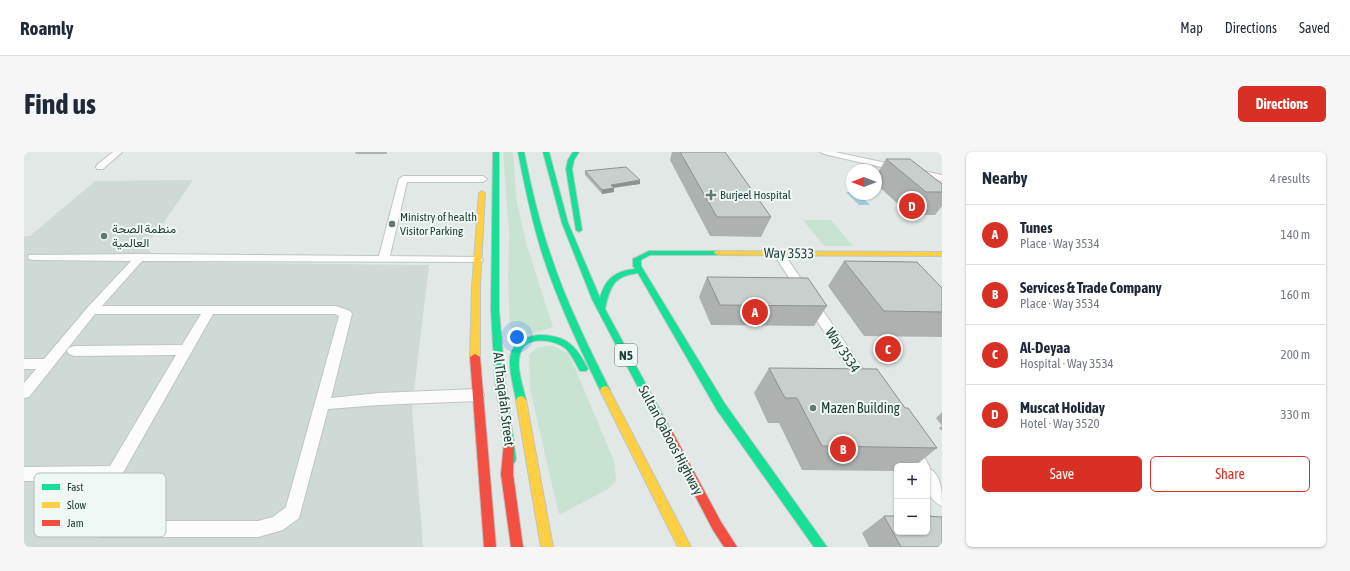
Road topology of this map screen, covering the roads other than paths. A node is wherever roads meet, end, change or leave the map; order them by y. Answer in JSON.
{"nodes":[{"id":1,"x":118,"y":152,"type":"edge"},
{"id":2,"x":496,"y":152,"type":"edge"},
{"id":3,"x":521,"y":152,"type":"edge"},
{"id":4,"x":546,"y":152,"type":"edge"},
{"id":5,"x":824,"y":152,"type":"edge"},
{"id":6,"x":561,"y":154,"type":"dead end"},
{"id":7,"x":574,"y":154,"type":"edge"},
{"id":8,"x":583,"y":158,"type":"dead end"},
{"id":9,"x":100,"y":168,"type":"dead end"},
{"id":10,"x":483,"y":176,"type":"joint"},
{"id":11,"x":942,"y":178,"type":"edge"},
{"id":12,"x":575,"y":249,"type":"junction"},
{"id":13,"x":778,"y":253,"type":"junction"},
{"id":14,"x":942,"y":254,"type":"edge"},
{"id":15,"x":33,"y":256,"type":"dead end"},
{"id":16,"x":140,"y":257,"type":"junction"},
{"id":17,"x":384,"y":259,"type":"junction"},
{"id":18,"x":478,"y":260,"type":"junction"},
{"id":19,"x":639,"y":271,"type":"junction"},
{"id":20,"x":601,"y":309,"type":"junction"},
{"id":21,"x":92,"y":310,"type":"junction"},
{"id":22,"x":209,"y":310,"type":"junction"},
{"id":23,"x":186,"y":350,"type":"junction"},
{"id":24,"x":74,"y":351,"type":"dead end"},
{"id":25,"x":24,"y":364,"type":"edge"},
{"id":26,"x":47,"y":364,"type":"junction"},
{"id":27,"x":24,"y":392,"type":"edge"},
{"id":28,"x":477,"y":395,"type":"junction"},
{"id":29,"x":873,"y":395,"type":"edge"},
{"id":30,"x":608,"y":396,"type":"junction"},
{"id":31,"x":322,"y":404,"type":"junction"},
{"id":32,"x":904,"y":440,"type":"edge"},
{"id":33,"x":509,"y":442,"type":"junction"},
{"id":34,"x":919,"y":463,"type":"edge"},
{"id":35,"x":114,"y":472,"type":"joint"},
{"id":36,"x":69,"y":473,"type":"edge"},
{"id":37,"x":24,"y":474,"type":"edge"},
{"id":38,"x":34,"y":474,"type":"edge"},
{"id":39,"x":930,"y":480,"type":"edge"},
{"id":40,"x":942,"y":498,"type":"edge"},
{"id":41,"x":521,"y":509,"type":"dead end"},
{"id":42,"x":166,"y":529,"type":"edge"},
{"id":43,"x":490,"y":547,"type":"edge"},
{"id":44,"x":517,"y":547,"type":"edge"},
{"id":45,"x":547,"y":547,"type":"edge"},
{"id":46,"x":685,"y":547,"type":"edge"},
{"id":47,"x":731,"y":547,"type":"edge"},
{"id":48,"x":821,"y":547,"type":"edge"}],
"edges":[{"from":1,"to":9,"type":"street"},
{"from":2,"to":33,"type":"main road","name":"Al Thaqafah Street"},
{"from":3,"to":30,"type":"main road","number":"N5"},
{"from":4,"to":12,"type":"main road","name":"Sultan Qaboos Highway","number":"N5"},
{"from":5,"to":11,"type":"street"},
{"from":6,"to":7,"type":"main road"},
{"from":7,"to":8,"type":"main road"},
{"from":7,"to":12,"type":"main road"},
{"from":10,"to":17,"type":"street"},
{"from":10,"to":18,"type":"main road","name":"Al Thaqafah Street"},
{"from":12,"to":20,"type":"main road","name":"Sultan Qaboos Highway","number":"N5"},
{"from":13,"to":14,"type":"main road","name":"Way 3533"},
{"from":13,"to":19,"type":"main road","name":"Way 3533"},
{"from":13,"to":29,"type":"street","name":"Way 3534"},
{"from":15,"to":16,"type":"street"},
{"from":16,"to":17,"type":"street"},
{"from":16,"to":21,"type":"street"},
{"from":17,"to":18,"type":"street"},
{"from":18,"to":28,"type":"main road","name":"Al Thaqafah Street"},
{"from":19,"to":20,"type":"main road"},
{"from":19,"to":48,"type":"main road"},
{"from":20,"to":47,"type":"main road","name":"Sultan Qaboos Highway","number":"N5"},
{"from":21,"to":22,"type":"street"},
{"from":21,"to":26,"type":"street"},
{"from":22,"to":23,"type":"street"},
{"from":22,"to":31,"type":"street"},
{"from":23,"to":24,"type":"street"},
{"from":23,"to":35,"type":"street"},
{"from":25,"to":26,"type":"street"},
{"from":26,"to":27,"type":"street"},
{"from":28,"to":31,"type":"street"},
{"from":28,"to":43,"type":"main road","name":"Al Thaqafah Street"},
{"from":30,"to":45,"type":"main road"},
{"from":30,"to":46,"type":"main road","number":"N5"},
{"from":31,"to":42,"type":"street"},
{"from":32,"to":34,"type":"street"},
{"from":33,"to":41,"type":"main road","name":"Al Thaqafah Street"},
{"from":33,"to":44,"type":"main road"},
{"from":35,"to":36,"type":"street"},
{"from":37,"to":38,"type":"street"},
{"from":39,"to":40,"type":"street"}]}
